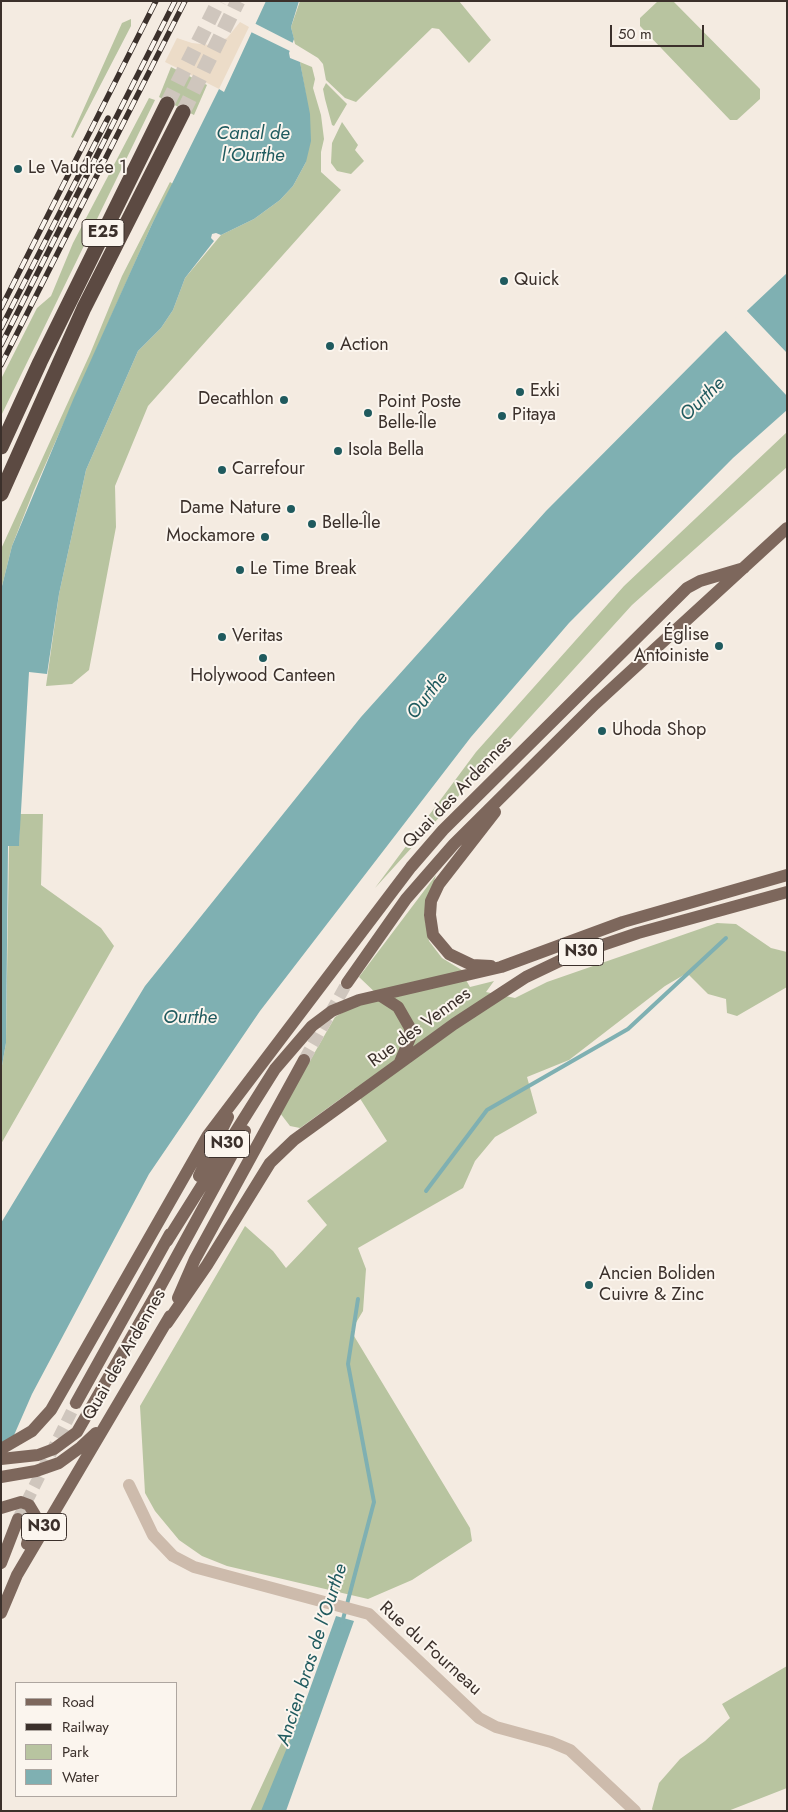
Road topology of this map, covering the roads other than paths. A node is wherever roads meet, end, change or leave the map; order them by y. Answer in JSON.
{"nodes":[{"id":1,"x":167,"y":104,"type":"tunnel mouth"},
{"id":2,"x":183,"y":112,"type":"tunnel mouth"},
{"id":3,"x":1,"y":447,"type":"edge"},
{"id":4,"x":1,"y":494,"type":"edge"},
{"id":5,"x":787,"y":528,"type":"edge"},
{"id":6,"x":744,"y":568,"type":"junction"},
{"id":7,"x":531,"y":766,"type":"junction"},
{"id":8,"x":787,"y":875,"type":"edge"},
{"id":9,"x":787,"y":892,"type":"edge"},
{"id":10,"x":502,"y":967,"type":"junction"},
{"id":11,"x":347,"y":983,"type":"tunnel mouth"},
{"id":12,"x":381,"y":996,"type":"junction"},
{"id":13,"x":292,"y":1048,"type":"junction"},
{"id":14,"x":304,"y":1060,"type":"tunnel mouth"},
{"id":15,"x":399,"y":1064,"type":"junction"},
{"id":16,"x":240,"y":1093,"type":"junction"},
{"id":17,"x":167,"y":1241,"type":"junction"},
{"id":18,"x":166,"y":1323,"type":"junction"},
{"id":19,"x":76,"y":1404,"type":"tunnel mouth"},
{"id":20,"x":108,"y":1420,"type":"junction"},
{"id":21,"x":1,"y":1449,"type":"edge"},
{"id":22,"x":1,"y":1459,"type":"edge"},
{"id":23,"x":3,"y":1476,"type":"edge"},
{"id":24,"x":129,"y":1485,"type":"dead end"},
{"id":25,"x":1,"y":1508,"type":"edge"},
{"id":26,"x":18,"y":1519,"type":"tunnel mouth"},
{"id":27,"x":1,"y":1563,"type":"edge"},
{"id":28,"x":16,"y":1575,"type":"junction"},
{"id":29,"x":1,"y":1613,"type":"edge"},
{"id":30,"x":634,"y":1811,"type":"edge"}],
"edges":[{"from":1,"to":3,"type":"highway","number":"E25"},
{"from":2,"to":4,"type":"highway","number":"E25"},
{"from":5,"to":6,"type":"main road","name":"Quai des Ardennes"},
{"from":6,"to":7,"type":"main road","name":"Quai des Ardennes"},
{"from":6,"to":16,"type":"main road","name":"Quai des Ardennes"},
{"from":7,"to":10,"type":"main road"},
{"from":7,"to":11,"type":"main road","name":"Quai des Ardennes"},
{"from":8,"to":10,"type":"main road","name":"Rue des Vennes","number":"N30"},
{"from":9,"to":15,"type":"main road","name":"Rue des Vennes","number":"N30"},
{"from":10,"to":12,"type":"main road","name":"Rue des Vennes","number":"N30"},
{"from":12,"to":13,"type":"main road","name":"Rue des Vennes","number":"N30"},
{"from":12,"to":15,"type":"main road"},
{"from":13,"to":17,"type":"main road","name":"Rue des Vennes","number":"N30"},
{"from":13,"to":22,"type":"main road"},
{"from":14,"to":18,"type":"main road","name":"Quai des Ardennes"},
{"from":15,"to":18,"type":"main road","name":"Rue des Vennes","number":"N30"},
{"from":16,"to":17,"type":"main road","name":"Quai des Ardennes"},
{"from":16,"to":21,"type":"main road","name":"Quai des Ardennes"},
{"from":17,"to":19,"type":"main road","name":"Quai des Ardennes","number":"N30"},
{"from":18,"to":20,"type":"main road","name":"Quai des Ardennes"},
{"from":20,"to":23,"type":"main road"},
{"from":20,"to":28,"type":"main road","name":"Quai des Ardennes","number":"N30"},
{"from":24,"to":30,"type":"street","name":"Rue du Fourneau"},
{"from":25,"to":28,"type":"main road"},
{"from":26,"to":27,"type":"main road","number":"N30"},
{"from":28,"to":29,"type":"main road","name":"Quai des Ardennes","number":"N30"}]}
